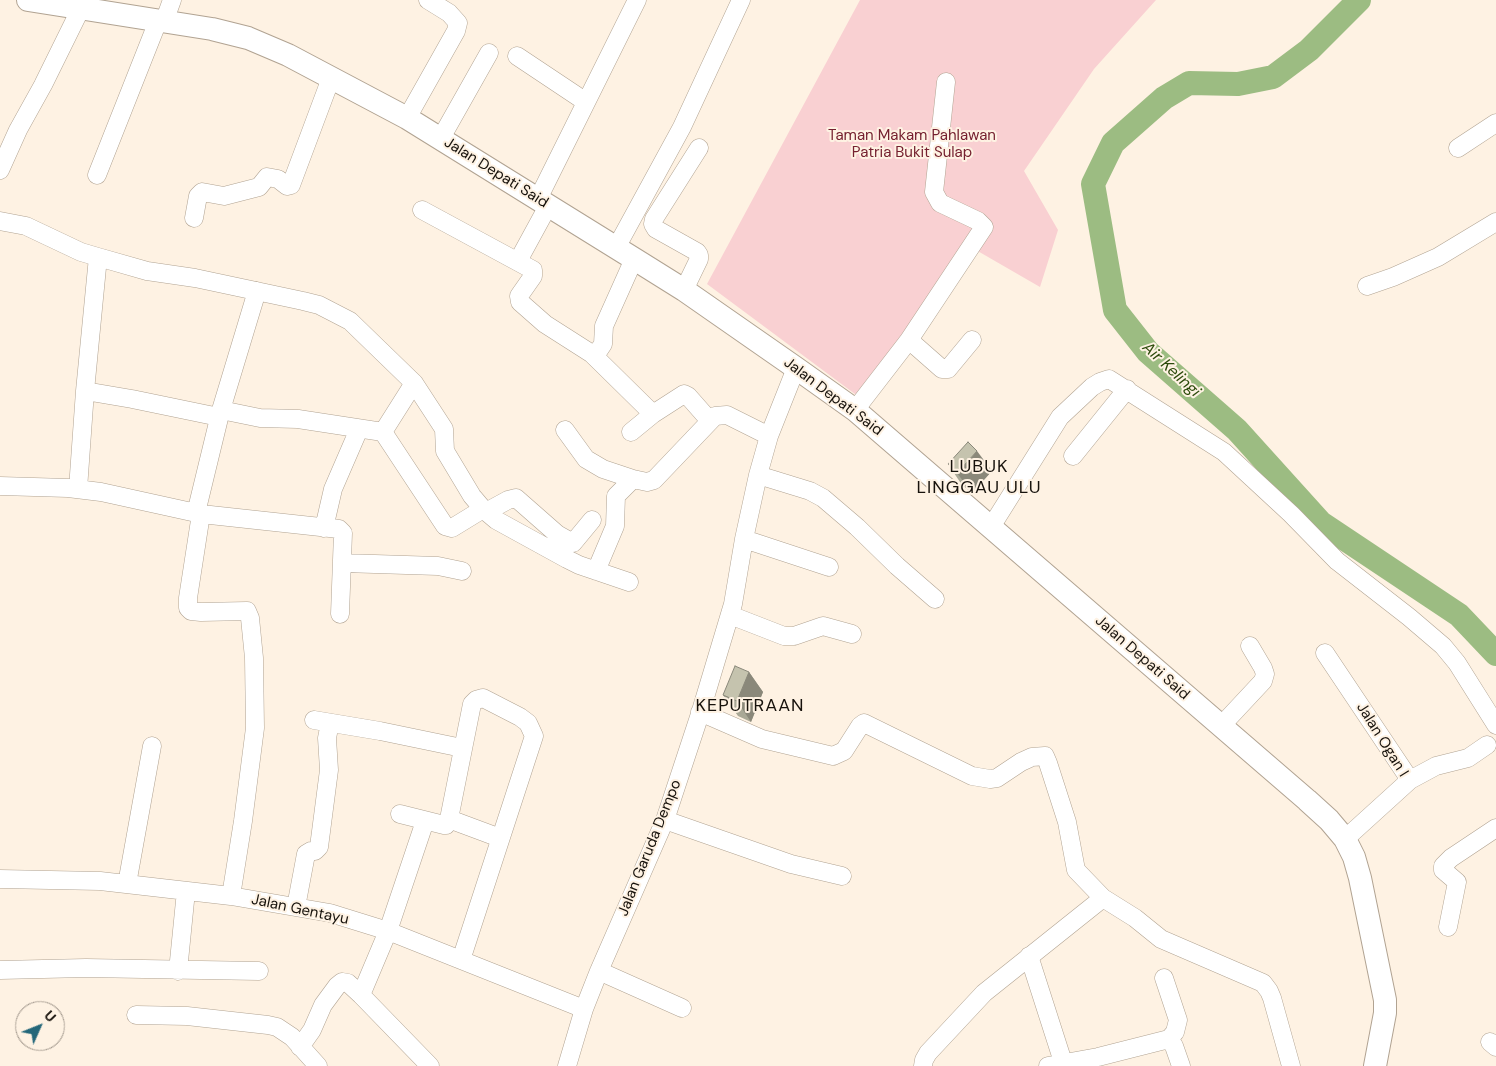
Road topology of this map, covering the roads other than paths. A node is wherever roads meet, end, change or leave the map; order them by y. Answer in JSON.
{"nodes":[{"id":1,"x":28,"y":0,"type":"edge"},
{"id":2,"x":172,"y":0,"type":"edge"},
{"id":3,"x":428,"y":0,"type":"edge"},
{"id":4,"x":637,"y":0,"type":"edge"},
{"id":5,"x":741,"y":0,"type":"edge"},
{"id":6,"x":81,"y":8,"type":"junction"},
{"id":7,"x":161,"y":21,"type":"junction"},
{"id":8,"x":489,"y":54,"type":"dead end"},
{"id":9,"x":516,"y":56,"type":"dead end"},
{"id":10,"x":331,"y":78,"type":"junction"},
{"id":11,"x":946,"y":82,"type":"dead end"},
{"id":12,"x":586,"y":102,"type":"junction"},
{"id":13,"x":408,"y":118,"type":"junction"},
{"id":14,"x":1496,"y":124,"type":"edge"},
{"id":15,"x":441,"y":138,"type":"junction"},
{"id":16,"x":699,"y":148,"type":"dead end"},
{"id":17,"x":1458,"y":148,"type":"dead end"},
{"id":18,"x":0,"y":170,"type":"edge"},
{"id":19,"x":97,"y":175,"type":"dead end"},
{"id":20,"x":543,"y":203,"type":"junction"},
{"id":21,"x":422,"y":210,"type":"dead end"},
{"id":22,"x":194,"y":218,"type":"dead end"},
{"id":23,"x":0,"y":221,"type":"edge"},
{"id":24,"x":1496,"y":222,"type":"edge"},
{"id":25,"x":625,"y":254,"type":"junction"},
{"id":26,"x":98,"y":257,"type":"junction"},
{"id":27,"x":518,"y":261,"type":"junction"},
{"id":28,"x":1367,"y":286,"type":"dead end"},
{"id":29,"x":684,"y":290,"type":"junction"},
{"id":30,"x":257,"y":291,"type":"junction"},
{"id":31,"x":909,"y":340,"type":"junction"},
{"id":32,"x":972,"y":340,"type":"dead end"},
{"id":33,"x":592,"y":354,"type":"junction"},
{"id":34,"x":796,"y":368,"type":"junction"},
{"id":35,"x":414,"y":383,"type":"junction"},
{"id":36,"x":1127,"y":389,"type":"junction"},
{"id":37,"x":86,"y":391,"type":"junction"},
{"id":38,"x":855,"y":410,"type":"junction"},
{"id":39,"x":220,"y":414,"type":"junction"},
{"id":40,"x":653,"y":414,"type":"junction"},
{"id":41,"x":710,"y":421,"type":"junction"},
{"id":42,"x":359,"y":429,"type":"junction"},
{"id":43,"x":565,"y":430,"type":"dead end"},
{"id":44,"x":382,"y":432,"type":"junction"},
{"id":45,"x":631,"y":432,"type":"dead end"},
{"id":46,"x":769,"y":436,"type":"junction"},
{"id":47,"x":1074,"y":456,"type":"dead end"},
{"id":48,"x":758,"y":475,"type":"junction"},
{"id":49,"x":633,"y":479,"type":"junction"},
{"id":50,"x":0,"y":486,"type":"edge"},
{"id":51,"x":78,"y":489,"type":"junction"},
{"id":52,"x":484,"y":510,"type":"junction"},
{"id":53,"x":198,"y":514,"type":"junction"},
{"id":54,"x":592,"y":520,"type":"dead end"},
{"id":55,"x":990,"y":527,"type":"junction"},
{"id":56,"x":324,"y":528,"type":"junction"},
{"id":57,"x":744,"y":539,"type":"junction"},
{"id":58,"x":573,"y":543,"type":"junction"},
{"id":59,"x":567,"y":560,"type":"junction"},
{"id":60,"x":343,"y":563,"type":"junction"},
{"id":61,"x":829,"y":567,"type":"dead end"},
{"id":62,"x":462,"y":571,"type":"dead end"},
{"id":63,"x":596,"y":571,"type":"junction"},
{"id":64,"x":629,"y":582,"type":"dead end"},
{"id":65,"x":935,"y":599,"type":"dead end"},
{"id":66,"x":340,"y":614,"type":"dead end"},
{"id":67,"x":730,"y":615,"type":"junction"},
{"id":68,"x":852,"y":634,"type":"dead end"},
{"id":69,"x":1250,"y":646,"type":"dead end"},
{"id":70,"x":1325,"y":653,"type":"dead end"},
{"id":71,"x":700,"y":712,"type":"junction"},
{"id":72,"x":1496,"y":725,"type":"edge"},
{"id":73,"x":1221,"y":726,"type":"junction"},
{"id":74,"x":1487,"y":745,"type":"dead end"},
{"id":75,"x":152,"y":746,"type":"dead end"},
{"id":76,"x":462,"y":748,"type":"junction"},
{"id":77,"x":1410,"y":780,"type":"junction"},
{"id":78,"x":400,"y":814,"type":"dead end"},
{"id":79,"x":450,"y":819,"type":"junction"},
{"id":80,"x":664,"y":820,"type":"junction"},
{"id":81,"x":425,"y":821,"type":"junction"},
{"id":82,"x":1496,"y":828,"type":"edge"},
{"id":83,"x":500,"y":838,"type":"junction"},
{"id":84,"x":1345,"y":839,"type":"junction"},
{"id":85,"x":842,"y":876,"type":"dead end"},
{"id":86,"x":0,"y":879,"type":"edge"},
{"id":87,"x":127,"y":884,"type":"junction"},
{"id":88,"x":186,"y":891,"type":"junction"},
{"id":89,"x":231,"y":896,"type":"junction"},
{"id":90,"x":1103,"y":898,"type":"junction"},
{"id":91,"x":296,"y":907,"type":"junction"},
{"id":92,"x":1448,"y":928,"type":"dead end"},
{"id":93,"x":388,"y":931,"type":"junction"},
{"id":94,"x":1029,"y":956,"type":"junction"},
{"id":95,"x":461,"y":960,"type":"junction"},
{"id":96,"x":0,"y":970,"type":"edge"},
{"id":97,"x":178,"y":971,"type":"junction"},
{"id":98,"x":599,"y":971,"type":"junction"},
{"id":99,"x":259,"y":972,"type":"dead end"},
{"id":100,"x":1164,"y":978,"type":"dead end"},
{"id":101,"x":361,"y":995,"type":"junction"},
{"id":102,"x":682,"y":1008,"type":"dead end"},
{"id":103,"x":584,"y":1009,"type":"junction"},
{"id":104,"x":136,"y":1015,"type":"dead end"},
{"id":105,"x":1169,"y":1039,"type":"junction"},
{"id":106,"x":300,"y":1047,"type":"junction"},
{"id":107,"x":1056,"y":1064,"type":"edge"},
{"id":108,"x":315,"y":1065,"type":"edge"},
{"id":109,"x":430,"y":1066,"type":"edge"},
{"id":110,"x":568,"y":1066,"type":"edge"},
{"id":111,"x":922,"y":1066,"type":"edge"},
{"id":112,"x":1181,"y":1066,"type":"edge"},
{"id":113,"x":1291,"y":1066,"type":"edge"},
{"id":114,"x":1375,"y":1066,"type":"edge"}],
"edges":[{"from":1,"to":6,"type":"main road","name":"Jalan Depati Said"},
{"from":2,"to":7,"type":"street"},
{"from":3,"to":13,"type":"street"},
{"from":4,"to":12,"type":"street"},
{"from":5,"to":25,"type":"street"},
{"from":6,"to":7,"type":"main road","name":"Jalan Depati Said"},
{"from":6,"to":18,"type":"street"},
{"from":7,"to":10,"type":"main road","name":"Jalan Depati Said"},
{"from":7,"to":19,"type":"street"},
{"from":8,"to":15,"type":"street"},
{"from":9,"to":12,"type":"street"},
{"from":10,"to":13,"type":"main road","name":"Jalan Depati Said"},
{"from":10,"to":22,"type":"street"},
{"from":11,"to":31,"type":"street"},
{"from":12,"to":20,"type":"street"},
{"from":13,"to":15,"type":"main road","name":"Jalan Depati Said"},
{"from":14,"to":17,"type":"street"},
{"from":15,"to":20,"type":"main road","name":"Jalan Depati Said"},
{"from":16,"to":29,"type":"street"},
{"from":20,"to":25,"type":"main road","name":"Jalan Depati Said"},
{"from":20,"to":27,"type":"street"},
{"from":21,"to":27,"type":"street"},
{"from":23,"to":26,"type":"street"},
{"from":24,"to":28,"type":"street"},
{"from":25,"to":29,"type":"main road","name":"Jalan Depati Said"},
{"from":25,"to":33,"type":"street"},
{"from":26,"to":30,"type":"street"},
{"from":26,"to":37,"type":"street"},
{"from":27,"to":33,"type":"street"},
{"from":29,"to":34,"type":"main road","name":"Jalan Depati Said"},
{"from":30,"to":35,"type":"street"},
{"from":30,"to":39,"type":"street"},
{"from":31,"to":32,"type":"street"},
{"from":31,"to":38,"type":"street"},
{"from":33,"to":40,"type":"street"},
{"from":34,"to":38,"type":"main road","name":"Jalan Depati Said"},
{"from":34,"to":46,"type":"street","name":"Jalan Garuda Dempo"},
{"from":35,"to":44,"type":"street"},
{"from":35,"to":52,"type":"street"},
{"from":36,"to":47,"type":"street"},
{"from":36,"to":55,"type":"street"},
{"from":36,"to":72,"type":"street"},
{"from":37,"to":39,"type":"street"},
{"from":37,"to":51,"type":"street"},
{"from":38,"to":55,"type":"main road","name":"Jalan Depati Said"},
{"from":39,"to":42,"type":"street"},
{"from":39,"to":53,"type":"street"},
{"from":40,"to":41,"type":"street"},
{"from":40,"to":45,"type":"street"},
{"from":41,"to":46,"type":"street"},
{"from":41,"to":49,"type":"street"},
{"from":42,"to":44,"type":"street"},
{"from":42,"to":56,"type":"street"},
{"from":43,"to":49,"type":"street"},
{"from":44,"to":52,"type":"street"},
{"from":46,"to":48,"type":"street","name":"Jalan Garuda Dempo"},
{"from":48,"to":57,"type":"street","name":"Jalan Garuda Dempo"},
{"from":48,"to":65,"type":"street"},
{"from":49,"to":63,"type":"street"},
{"from":50,"to":51,"type":"street"},
{"from":51,"to":53,"type":"street"},
{"from":52,"to":58,"type":"street"},
{"from":52,"to":59,"type":"street"},
{"from":53,"to":56,"type":"street"},
{"from":53,"to":89,"type":"street"},
{"from":54,"to":58,"type":"street"},
{"from":55,"to":73,"type":"main road","name":"Jalan Depati Said"},
{"from":56,"to":60,"type":"street"},
{"from":57,"to":61,"type":"street"},
{"from":57,"to":67,"type":"street","name":"Jalan Garuda Dempo"},
{"from":58,"to":59,"type":"street"},
{"from":59,"to":63,"type":"street"},
{"from":60,"to":62,"type":"street"},
{"from":60,"to":66,"type":"street"},
{"from":63,"to":64,"type":"street"},
{"from":67,"to":68,"type":"street"},
{"from":67,"to":71,"type":"street","name":"Jalan Garuda Dempo"},
{"from":69,"to":73,"type":"street"},
{"from":70,"to":77,"type":"street","name":"Jalan Ogan I"},
{"from":71,"to":80,"type":"street","name":"Jalan Garuda Dempo"},
{"from":71,"to":90,"type":"street"},
{"from":73,"to":84,"type":"main road","name":"Jalan Depati Said"},
{"from":74,"to":77,"type":"street"},
{"from":75,"to":87,"type":"street"},
{"from":76,"to":79,"type":"street"},
{"from":76,"to":83,"type":"street"},
{"from":76,"to":91,"type":"street"},
{"from":77,"to":84,"type":"street","name":"Jalan Ogan I"},
{"from":78,"to":81,"type":"street"},
{"from":79,"to":81,"type":"street"},
{"from":79,"to":83,"type":"street"},
{"from":80,"to":85,"type":"street"},
{"from":80,"to":98,"type":"street","name":"Jalan Garuda Dempo"},
{"from":81,"to":93,"type":"street"},
{"from":82,"to":92,"type":"street"},
{"from":83,"to":95,"type":"street"},
{"from":84,"to":114,"type":"main road","name":"Jalan Depati Said"},
{"from":86,"to":87,"type":"street","name":"Jalan Gentayu"},
{"from":87,"to":88,"type":"street","name":"Jalan Gentayu"},
{"from":88,"to":89,"type":"street","name":"Jalan Gentayu"},
{"from":88,"to":97,"type":"street"},
{"from":89,"to":91,"type":"street","name":"Jalan Gentayu"},
{"from":90,"to":94,"type":"street"},
{"from":90,"to":113,"type":"street"},
{"from":91,"to":93,"type":"street","name":"Jalan Gentayu"},
{"from":93,"to":95,"type":"street","name":"Jalan Gentayu"},
{"from":93,"to":101,"type":"street"},
{"from":94,"to":107,"type":"street"},
{"from":94,"to":111,"type":"street"},
{"from":95,"to":103,"type":"street","name":"Jalan Gentayu"},
{"from":96,"to":97,"type":"street"},
{"from":97,"to":99,"type":"street"},
{"from":98,"to":102,"type":"street"},
{"from":98,"to":103,"type":"street","name":"Jalan Garuda Dempo"},
{"from":100,"to":105,"type":"street"},
{"from":101,"to":106,"type":"street"},
{"from":101,"to":109,"type":"street"},
{"from":103,"to":110,"type":"street","name":"Jalan Garuda Dempo"},
{"from":104,"to":106,"type":"street"},
{"from":105,"to":107,"type":"street"},
{"from":105,"to":112,"type":"street"},
{"from":106,"to":108,"type":"street"}]}
